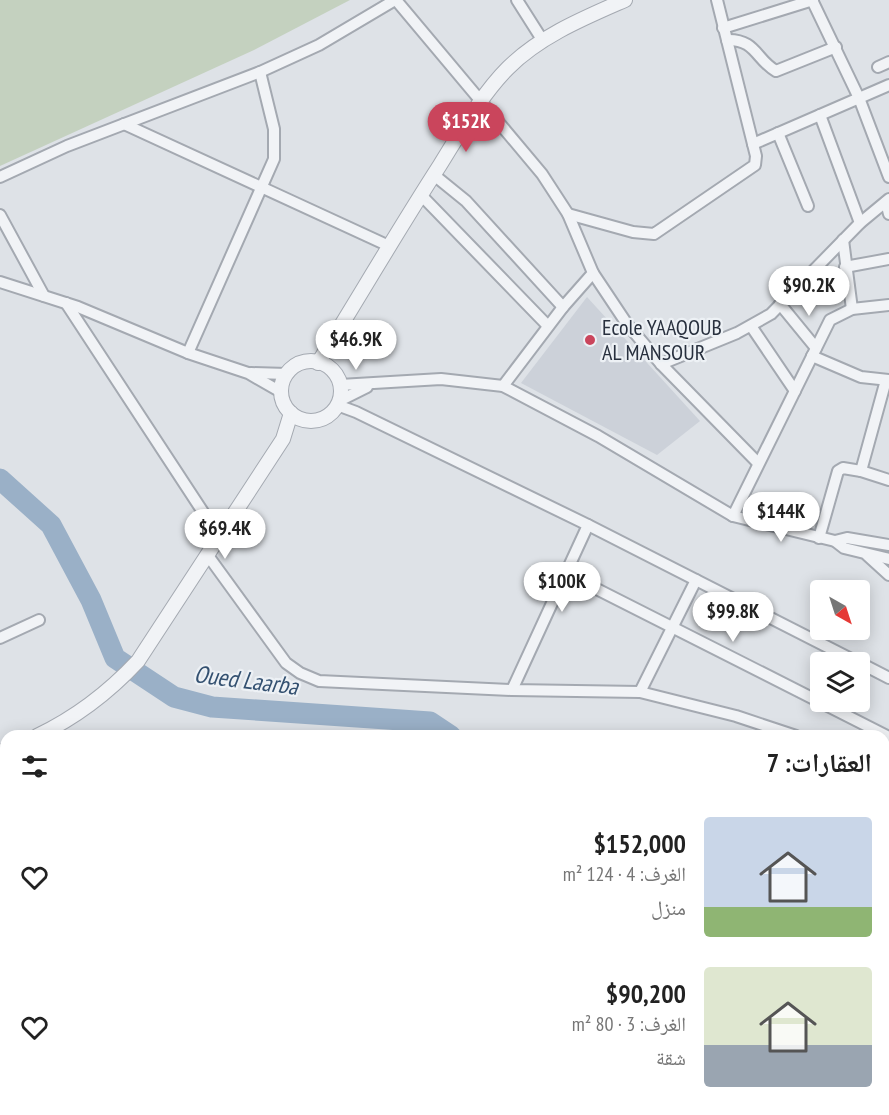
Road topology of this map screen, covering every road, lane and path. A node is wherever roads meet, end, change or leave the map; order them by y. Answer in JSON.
{"nodes":[{"id":1,"x":396,"y":0,"type":"edge"},
{"id":2,"x":517,"y":0,"type":"edge"},
{"id":3,"x":625,"y":0,"type":"edge"},
{"id":4,"x":717,"y":0,"type":"edge"},
{"id":5,"x":812,"y":0,"type":"edge"},
{"id":6,"x":723,"y":28,"type":"junction"},
{"id":7,"x":727,"y":40,"type":"junction"},
{"id":8,"x":543,"y":41,"type":"junction"},
{"id":9,"x":836,"y":47,"type":"junction"},
{"id":10,"x":889,"y":62,"type":"edge"},
{"id":11,"x":878,"y":67,"type":"dead end"},
{"id":12,"x":260,"y":72,"type":"junction"},
{"id":13,"x":889,"y":85,"type":"edge"},
{"id":14,"x":859,"y":98,"type":"junction"},
{"id":15,"x":481,"y":103,"type":"junction"},
{"id":16,"x":820,"y":115,"type":"junction"},
{"id":17,"x":124,"y":124,"type":"junction"},
{"id":18,"x":778,"y":133,"type":"junction"},
{"id":19,"x":753,"y":144,"type":"junction"},
{"id":20,"x":434,"y":175,"type":"junction"},
{"id":21,"x":0,"y":177,"type":"edge"},
{"id":22,"x":889,"y":177,"type":"edge"},
{"id":23,"x":261,"y":187,"type":"junction"},
{"id":24,"x":421,"y":195,"type":"junction"},
{"id":25,"x":888,"y":201,"type":"edge"},
{"id":26,"x":808,"y":206,"type":"dead end"},
{"id":27,"x":0,"y":214,"type":"edge"},
{"id":28,"x":568,"y":214,"type":"junction"},
{"id":29,"x":889,"y":214,"type":"edge"},
{"id":30,"x":860,"y":223,"type":"junction"},
{"id":31,"x":843,"y":240,"type":"junction"},
{"id":32,"x":389,"y":246,"type":"junction"},
{"id":33,"x":889,"y":259,"type":"edge"},
{"id":34,"x":845,"y":267,"type":"junction"},
{"id":35,"x":593,"y":273,"type":"junction"},
{"id":36,"x":0,"y":282,"type":"edge"},
{"id":37,"x":44,"y":296,"type":"junction"},
{"id":38,"x":66,"y":303,"type":"junction"},
{"id":39,"x":780,"y":304,"type":"junction"},
{"id":40,"x":889,"y":305,"type":"edge"},
{"id":41,"x":563,"y":307,"type":"junction"},
{"id":42,"x":852,"y":309,"type":"junction"},
{"id":43,"x":548,"y":326,"type":"junction"},
{"id":44,"x":751,"y":326,"type":"junction"},
{"id":45,"x":337,"y":333,"type":"junction"},
{"id":46,"x":814,"y":352,"type":"junction"},
{"id":47,"x":188,"y":353,"type":"junction"},
{"id":48,"x":318,"y":363,"type":"junction"},
{"id":49,"x":661,"y":364,"type":"junction"},
{"id":50,"x":333,"y":372,"type":"junction"},
{"id":51,"x":248,"y":373,"type":"junction"},
{"id":52,"x":287,"y":374,"type":"junction"},
{"id":53,"x":887,"y":380,"type":"edge"},
{"id":54,"x":340,"y":385,"type":"junction"},
{"id":55,"x":373,"y":385,"type":"junction"},
{"id":56,"x":503,"y":386,"type":"junction"},
{"id":57,"x":795,"y":391,"type":"junction"},
{"id":58,"x":281,"y":392,"type":"junction"},
{"id":59,"x":338,"y":403,"type":"junction"},
{"id":60,"x":291,"y":413,"type":"junction"},
{"id":61,"x":306,"y":421,"type":"junction"},
{"id":62,"x":283,"y":439,"type":"junction"},
{"id":63,"x":758,"y":463,"type":"junction"},
{"id":64,"x":861,"y":471,"type":"junction"},
{"id":65,"x":889,"y":480,"type":"edge"},
{"id":66,"x":733,"y":516,"type":"junction"},
{"id":67,"x":588,"y":525,"type":"junction"},
{"id":68,"x":819,"y":537,"type":"junction"},
{"id":69,"x":220,"y":538,"type":"junction"},
{"id":70,"x":835,"y":541,"type":"junction"},
{"id":71,"x":889,"y":545,"type":"edge"},
{"id":72,"x":864,"y":553,"type":"junction"},
{"id":73,"x":209,"y":557,"type":"junction"},
{"id":74,"x":889,"y":559,"type":"edge"},
{"id":75,"x":565,"y":573,"type":"junction"},
{"id":76,"x":889,"y":575,"type":"edge"},
{"id":77,"x":696,"y":580,"type":"junction"},
{"id":78,"x":39,"y":620,"type":"dead end"},
{"id":79,"x":671,"y":628,"type":"junction"},
{"id":80,"x":0,"y":638,"type":"edge"},
{"id":81,"x":837,"y":652,"type":"edge"},
{"id":82,"x":870,"y":668,"type":"edge"},
{"id":83,"x":889,"y":678,"type":"edge"},
{"id":84,"x":512,"y":690,"type":"junction"},
{"id":85,"x":640,"y":692,"type":"junction"},
{"id":86,"x":48,"y":730,"type":"edge"},
{"id":87,"x":777,"y":730,"type":"edge"},
{"id":88,"x":875,"y":730,"type":"edge"}],
"edges":[{"from":1,"to":12,"type":"street"},
{"from":1,"to":15,"type":"street"},
{"from":2,"to":8,"type":"street"},
{"from":3,"to":8,"type":"street"},
{"from":4,"to":6,"type":"street"},
{"from":5,"to":6,"type":"street"},
{"from":5,"to":9,"type":"street"},
{"from":6,"to":7,"type":"street"},
{"from":7,"to":9,"type":"street"},
{"from":7,"to":19,"type":"street"},
{"from":8,"to":15,"type":"street"},
{"from":9,"to":14,"type":"street"},
{"from":10,"to":11,"type":"street"},
{"from":12,"to":17,"type":"street"},
{"from":12,"to":23,"type":"street"},
{"from":13,"to":14,"type":"street"},
{"from":14,"to":16,"type":"street"},
{"from":14,"to":22,"type":"street"},
{"from":15,"to":20,"type":"street"},
{"from":15,"to":28,"type":"street"},
{"from":16,"to":18,"type":"street"},
{"from":16,"to":30,"type":"street"},
{"from":17,"to":21,"type":"street"},
{"from":17,"to":23,"type":"street"},
{"from":18,"to":19,"type":"street"},
{"from":18,"to":26,"type":"street"},
{"from":19,"to":28,"type":"street"},
{"from":20,"to":24,"type":"street"},
{"from":20,"to":41,"type":"street"},
{"from":23,"to":32,"type":"street"},
{"from":23,"to":47,"type":"street"},
{"from":24,"to":32,"type":"street"},
{"from":24,"to":43,"type":"street"},
{"from":25,"to":29,"type":"street"},
{"from":25,"to":30,"type":"street"},
{"from":27,"to":37,"type":"street"},
{"from":28,"to":35,"type":"street"},
{"from":30,"to":31,"type":"street"},
{"from":31,"to":34,"type":"street"},
{"from":31,"to":39,"type":"street"},
{"from":32,"to":45,"type":"street"},
{"from":33,"to":34,"type":"street"},
{"from":34,"to":42,"type":"street"},
{"from":35,"to":41,"type":"street"},
{"from":35,"to":49,"type":"street"},
{"from":36,"to":37,"type":"street"},
{"from":37,"to":38,"type":"street"},
{"from":38,"to":47,"type":"street"},
{"from":38,"to":69,"type":"street"},
{"from":39,"to":44,"type":"street"},
{"from":39,"to":46,"type":"street"},
{"from":40,"to":42,"type":"street"},
{"from":41,"to":43,"type":"street"},
{"from":42,"to":46,"type":"street"},
{"from":43,"to":56,"type":"street"},
{"from":44,"to":49,"type":"street"},
{"from":44,"to":57,"type":"street"},
{"from":45,"to":48,"type":"street"},
{"from":45,"to":50,"type":"street"},
{"from":46,"to":53,"type":"street"},
{"from":46,"to":57,"type":"street"},
{"from":47,"to":51,"type":"street"},
{"from":48,"to":50,"type":"street"},
{"from":48,"to":52,"type":"street"},
{"from":49,"to":63,"type":"street"},
{"from":50,"to":54,"type":"street"},
{"from":51,"to":52,"type":"street"},
{"from":51,"to":58,"type":"street"},
{"from":52,"to":58,"type":"street"},
{"from":53,"to":64,"type":"street"},
{"from":54,"to":55,"type":"street"},
{"from":54,"to":59,"type":"street"},
{"from":55,"to":56,"type":"street"},
{"from":55,"to":59,"type":"street"},
{"from":56,"to":66,"type":"street"},
{"from":57,"to":63,"type":"street"},
{"from":58,"to":60,"type":"street"},
{"from":59,"to":61,"type":"street"},
{"from":59,"to":67,"type":"street"},
{"from":60,"to":61,"type":"street"},
{"from":60,"to":62,"type":"street"},
{"from":61,"to":62,"type":"street"},
{"from":62,"to":69,"type":"street"},
{"from":63,"to":66,"type":"street"},
{"from":64,"to":65,"type":"street"},
{"from":64,"to":68,"type":"street"},
{"from":66,"to":68,"type":"street"},
{"from":67,"to":75,"type":"street"},
{"from":67,"to":77,"type":"street"},
{"from":68,"to":70,"type":"street"},
{"from":69,"to":73,"type":"street"},
{"from":70,"to":71,"type":"street"},
{"from":70,"to":72,"type":"street"},
{"from":72,"to":74,"type":"street"},
{"from":72,"to":76,"type":"street"},
{"from":73,"to":84,"type":"street"},
{"from":73,"to":86,"type":"street"},
{"from":75,"to":79,"type":"street"},
{"from":75,"to":84,"type":"street"},
{"from":77,"to":79,"type":"street"},
{"from":77,"to":81,"type":"street"},
{"from":78,"to":80,"type":"street"},
{"from":79,"to":85,"type":"street"},
{"from":79,"to":88,"type":"street"},
{"from":82,"to":83,"type":"street"},
{"from":84,"to":85,"type":"street"},
{"from":85,"to":87,"type":"street"}]}
